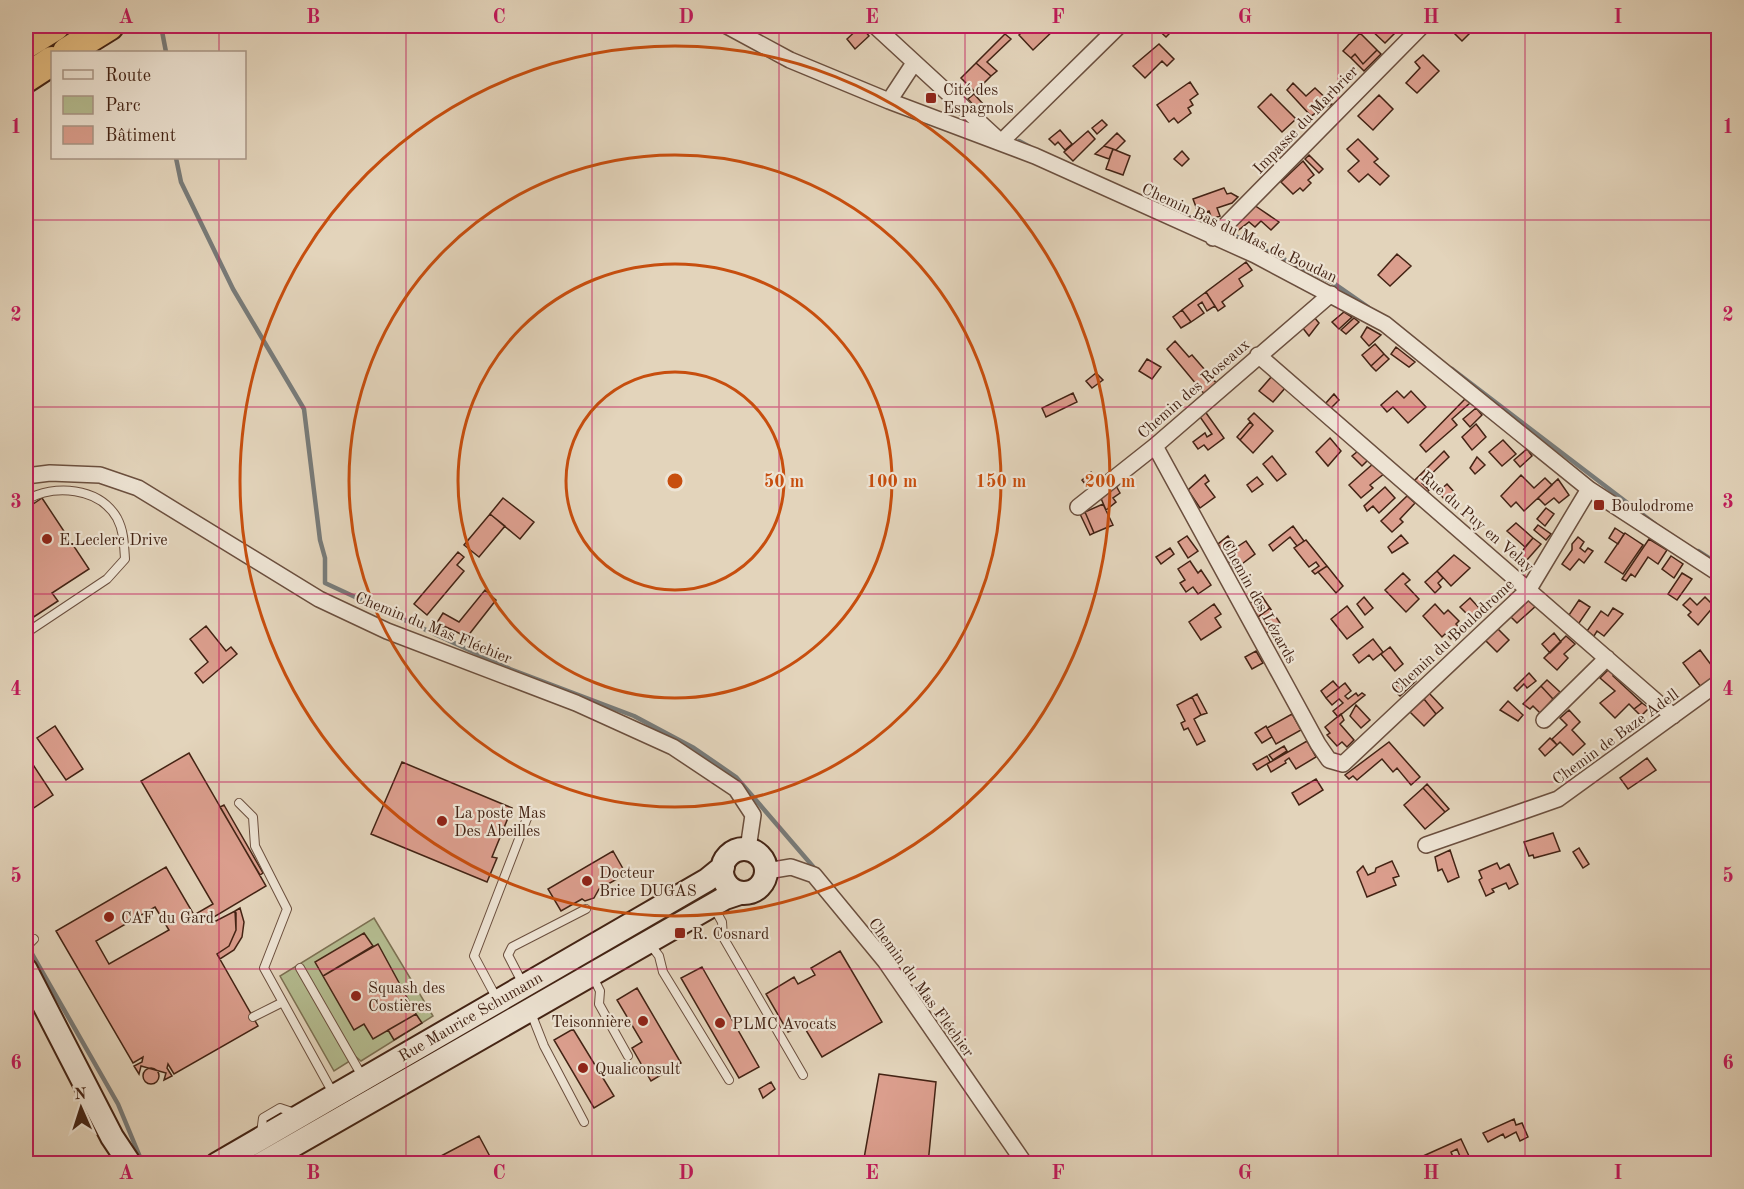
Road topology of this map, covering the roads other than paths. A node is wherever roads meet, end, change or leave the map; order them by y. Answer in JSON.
{"nodes":[{"id":1,"x":55,"y":26,"type":"edge"},
{"id":2,"x":110,"y":26,"type":"edge"},
{"id":3,"x":727,"y":26,"type":"edge"},
{"id":4,"x":875,"y":26,"type":"edge"},
{"id":5,"x":1119,"y":26,"type":"edge"},
{"id":6,"x":1422,"y":26,"type":"edge"},
{"id":7,"x":26,"y":44,"type":"edge"},
{"id":8,"x":69,"y":51,"type":"edge"},
{"id":9,"x":51,"y":62,"type":"edge"},
{"id":10,"x":914,"y":63,"type":"junction"},
{"id":11,"x":26,"y":78,"type":"edge"},
{"id":12,"x":889,"y":101,"type":"junction"},
{"id":13,"x":1001,"y":142,"type":"junction"},
{"id":14,"x":1213,"y":238,"type":"junction"},
{"id":15,"x":1331,"y":294,"type":"junction"},
{"id":16,"x":1258,"y":355,"type":"junction"},
{"id":17,"x":1155,"y":446,"type":"junction"},
{"id":18,"x":26,"y":476,"type":"edge"},
{"id":19,"x":1589,"y":489,"type":"junction"},
{"id":20,"x":26,"y":500,"type":"edge"},
{"id":21,"x":1078,"y":507,"type":"dead end"},
{"id":22,"x":1719,"y":573,"type":"edge"},
{"id":23,"x":1529,"y":589,"type":"junction"},
{"id":24,"x":26,"y":633,"type":"edge"},
{"id":25,"x":1607,"y":658,"type":"junction"},
{"id":26,"x":1719,"y":683,"type":"edge"},
{"id":27,"x":1673,"y":717,"type":"junction"},
{"id":28,"x":1544,"y":720,"type":"dead end"},
{"id":29,"x":1342,"y":764,"type":"joint"},
{"id":30,"x":239,"y":803,"type":"dead end"},
{"id":31,"x":529,"y":813,"type":"dead end"},
{"id":32,"x":1426,"y":844,"type":"dead end"},
{"id":33,"x":748,"y":849,"type":"junction"},
{"id":34,"x":723,"y":867,"type":"junction"},
{"id":35,"x":766,"y":871,"type":"junction"},
{"id":36,"x":740,"y":893,"type":"junction"},
{"id":37,"x":712,"y":905,"type":"junction"},
{"id":38,"x":586,"y":909,"type":"dead end"},
{"id":39,"x":33,"y":940,"type":"dead end"},
{"id":40,"x":649,"y":942,"type":"junction"},
{"id":41,"x":26,"y":947,"type":"edge"},
{"id":42,"x":300,"y":968,"type":"dead end"},
{"id":43,"x":26,"y":970,"type":"edge"},
{"id":44,"x":592,"y":974,"type":"junction"},
{"id":45,"x":524,"y":985,"type":"junction"},
{"id":46,"x":497,"y":1000,"type":"junction"},
{"id":47,"x":281,"y":1002,"type":"junction"},
{"id":48,"x":530,"y":1010,"type":"junction"},
{"id":49,"x":253,"y":1017,"type":"dead end"},
{"id":50,"x":628,"y":1056,"type":"dead end"},
{"id":51,"x":804,"y":1075,"type":"dead end"},
{"id":52,"x":363,"y":1078,"type":"junction"},
{"id":53,"x":729,"y":1080,"type":"dead end"},
{"id":54,"x":334,"y":1095,"type":"junction"},
{"id":55,"x":584,"y":1122,"type":"dead end"},
{"id":56,"x":112,"y":1137,"type":"junction"},
{"id":57,"x":117,"y":1164,"type":"edge"},
{"id":58,"x":130,"y":1164,"type":"edge"},
{"id":59,"x":217,"y":1164,"type":"edge"},
{"id":60,"x":261,"y":1164,"type":"edge"},
{"id":61,"x":1025,"y":1164,"type":"edge"}],
"edges":[{"from":1,"to":7,"type":"highway"},
{"from":2,"to":8,"type":"highway"},
{"from":3,"to":12,"type":"street","name":"Chemin Bas du Mas de Boudan"},
{"from":4,"to":10,"type":"street"},
{"from":5,"to":13,"type":"street"},
{"from":6,"to":14,"type":"street","name":"Impasse du Marbrier"},
{"from":9,"to":11,"type":"highway"},
{"from":10,"to":12,"type":"street"},
{"from":10,"to":13,"type":"street"},
{"from":12,"to":13,"type":"street","name":"Chemin Bas du Mas de Boudan"},
{"from":13,"to":14,"type":"street","name":"Chemin Bas du Mas de Boudan"},
{"from":14,"to":15,"type":"street","name":"Chemin Bas du Mas de Boudan"},
{"from":15,"to":16,"type":"street","name":"Chemin des Roseaux"},
{"from":15,"to":19,"type":"street","name":"Chemin Bas du Mas de Boudan"},
{"from":16,"to":17,"type":"street","name":"Chemin des Roseaux"},
{"from":16,"to":23,"type":"street","name":"Rue du Puy en Velay"},
{"from":17,"to":21,"type":"street","name":"Chemin des Roseaux"},
{"from":17,"to":29,"type":"street","name":"Chemin des Lézards"},
{"from":18,"to":33,"type":"street","name":"Chemin du Mas Fléchier"},
{"from":19,"to":22,"type":"street","name":"Chemin Bas du Mas de Boudan"},
{"from":19,"to":23,"type":"street","name":"Chemin du Boulodrome"},
{"from":20,"to":24,"type":"lane"},
{"from":23,"to":25,"type":"street","name":"Rue du Puy en Velay"},
{"from":23,"to":29,"type":"street","name":"Chemin du Boulodrome"},
{"from":25,"to":27,"type":"street","name":"Rue du Puy en Velay"},
{"from":25,"to":28,"type":"street"},
{"from":26,"to":27,"type":"street","name":"Chemin de Baze Adell"},
{"from":27,"to":32,"type":"street","name":"Chemin de Baze Adell"},
{"from":30,"to":47,"type":"lane"},
{"from":31,"to":46,"type":"lane"},
{"from":33,"to":34,"type":"main road"},
{"from":33,"to":35,"type":"main road"},
{"from":34,"to":36,"type":"main road"},
{"from":34,"to":45,"type":"main road","name":"Rue Maurice Schumann"},
{"from":35,"to":36,"type":"main road"},
{"from":35,"to":61,"type":"street","name":"Chemin du Mas Fléchier"},
{"from":36,"to":37,"type":"main road","name":"Rue Maurice Schumann"},
{"from":37,"to":40,"type":"main road","name":"Rue Maurice Schumann"},
{"from":37,"to":51,"type":"lane"},
{"from":38,"to":45,"type":"lane"},
{"from":39,"to":41,"type":"lane"},
{"from":40,"to":44,"type":"main road","name":"Rue Maurice Schumann"},
{"from":40,"to":53,"type":"lane"},
{"from":42,"to":52,"type":"lane"},
{"from":43,"to":56,"type":"main road"},
{"from":44,"to":48,"type":"main road","name":"Rue Maurice Schumann"},
{"from":44,"to":50,"type":"lane"},
{"from":45,"to":46,"type":"main road","name":"Rue Maurice Schumann"},
{"from":46,"to":52,"type":"main road","name":"Rue Maurice Schumann"},
{"from":47,"to":49,"type":"lane"},
{"from":47,"to":54,"type":"lane"},
{"from":48,"to":55,"type":"lane"},
{"from":48,"to":60,"type":"main road","name":"Rue Maurice Schumann"},
{"from":52,"to":54,"type":"main road","name":"Rue Maurice Schumann"},
{"from":54,"to":59,"type":"main road","name":"Rue Maurice Schumann"},
{"from":56,"to":57,"type":"main road"},
{"from":56,"to":58,"type":"main road"}]}
